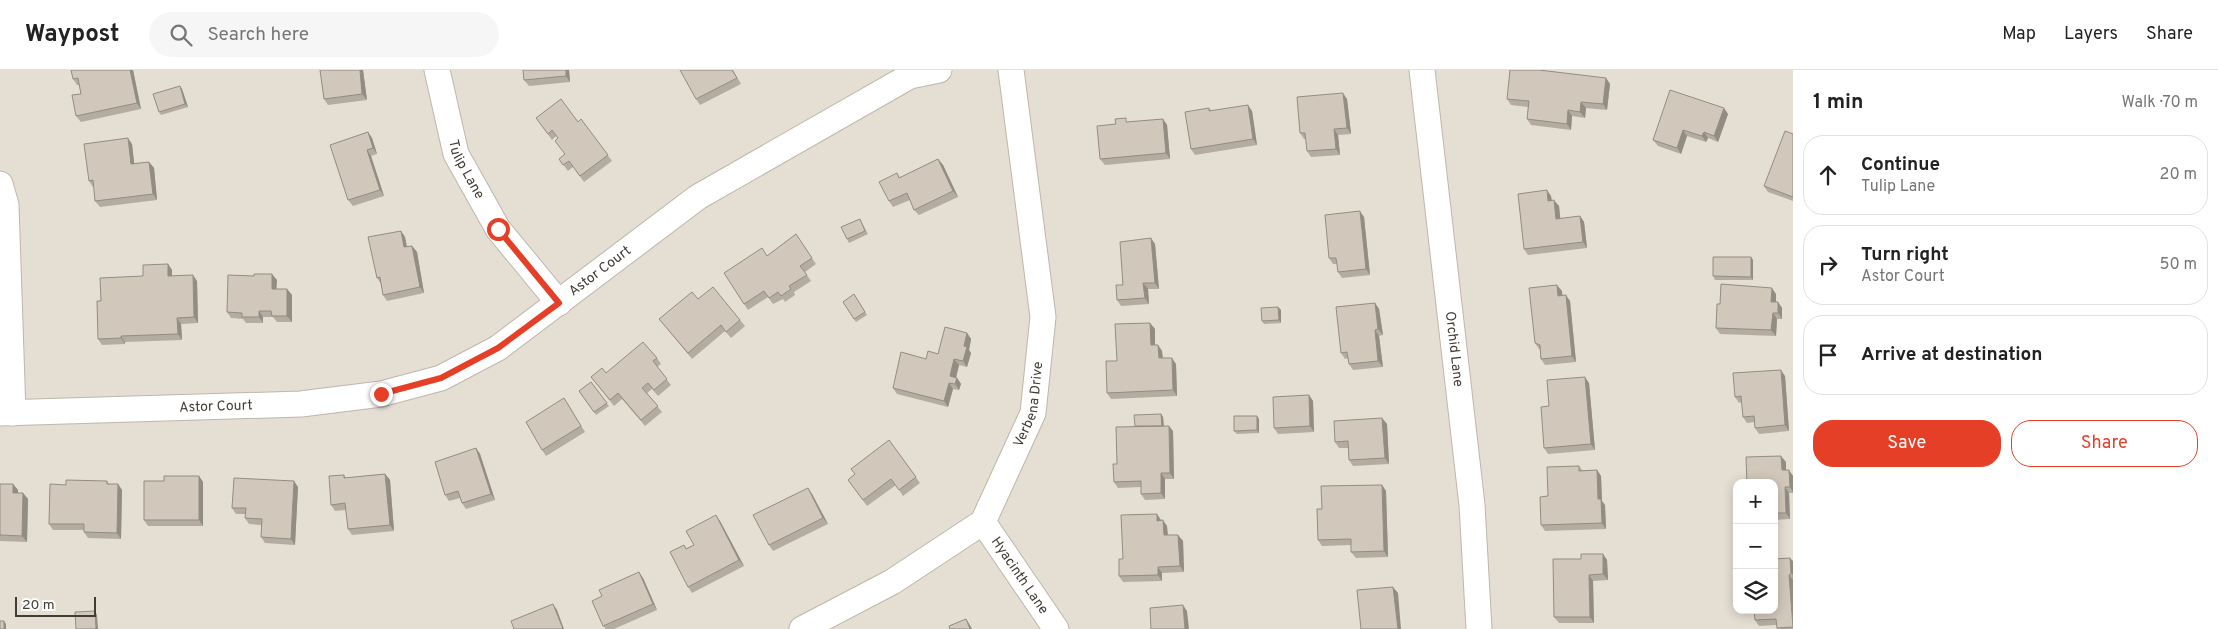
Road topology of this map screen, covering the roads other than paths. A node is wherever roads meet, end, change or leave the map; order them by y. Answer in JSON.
{"nodes":[{"id":1,"x":436,"y":70,"type":"edge"},
{"id":2,"x":939,"y":70,"type":"edge"},
{"id":3,"x":1011,"y":70,"type":"edge"},
{"id":4,"x":1422,"y":70,"type":"edge"},
{"id":5,"x":0,"y":184,"type":"edge"},
{"id":6,"x":559,"y":303,"type":"junction"},
{"id":7,"x":6,"y":413,"type":"edge"},
{"id":8,"x":983,"y":522,"type":"junction"},
{"id":9,"x":802,"y":629,"type":"edge"},
{"id":10,"x":1056,"y":629,"type":"edge"},
{"id":11,"x":1479,"y":629,"type":"edge"}],
"edges":[{"from":1,"to":6,"type":"street","name":"Tulip Lane"},
{"from":2,"to":6,"type":"street","name":"Astor Court"},
{"from":3,"to":8,"type":"street","name":"Verbena Drive"},
{"from":4,"to":11,"type":"street","name":"Orchid Lane"},
{"from":5,"to":7,"type":"street"},
{"from":6,"to":7,"type":"street","name":"Astor Court"},
{"from":8,"to":9,"type":"street"},
{"from":8,"to":10,"type":"street","name":"Hyacinth Lane"}]}
